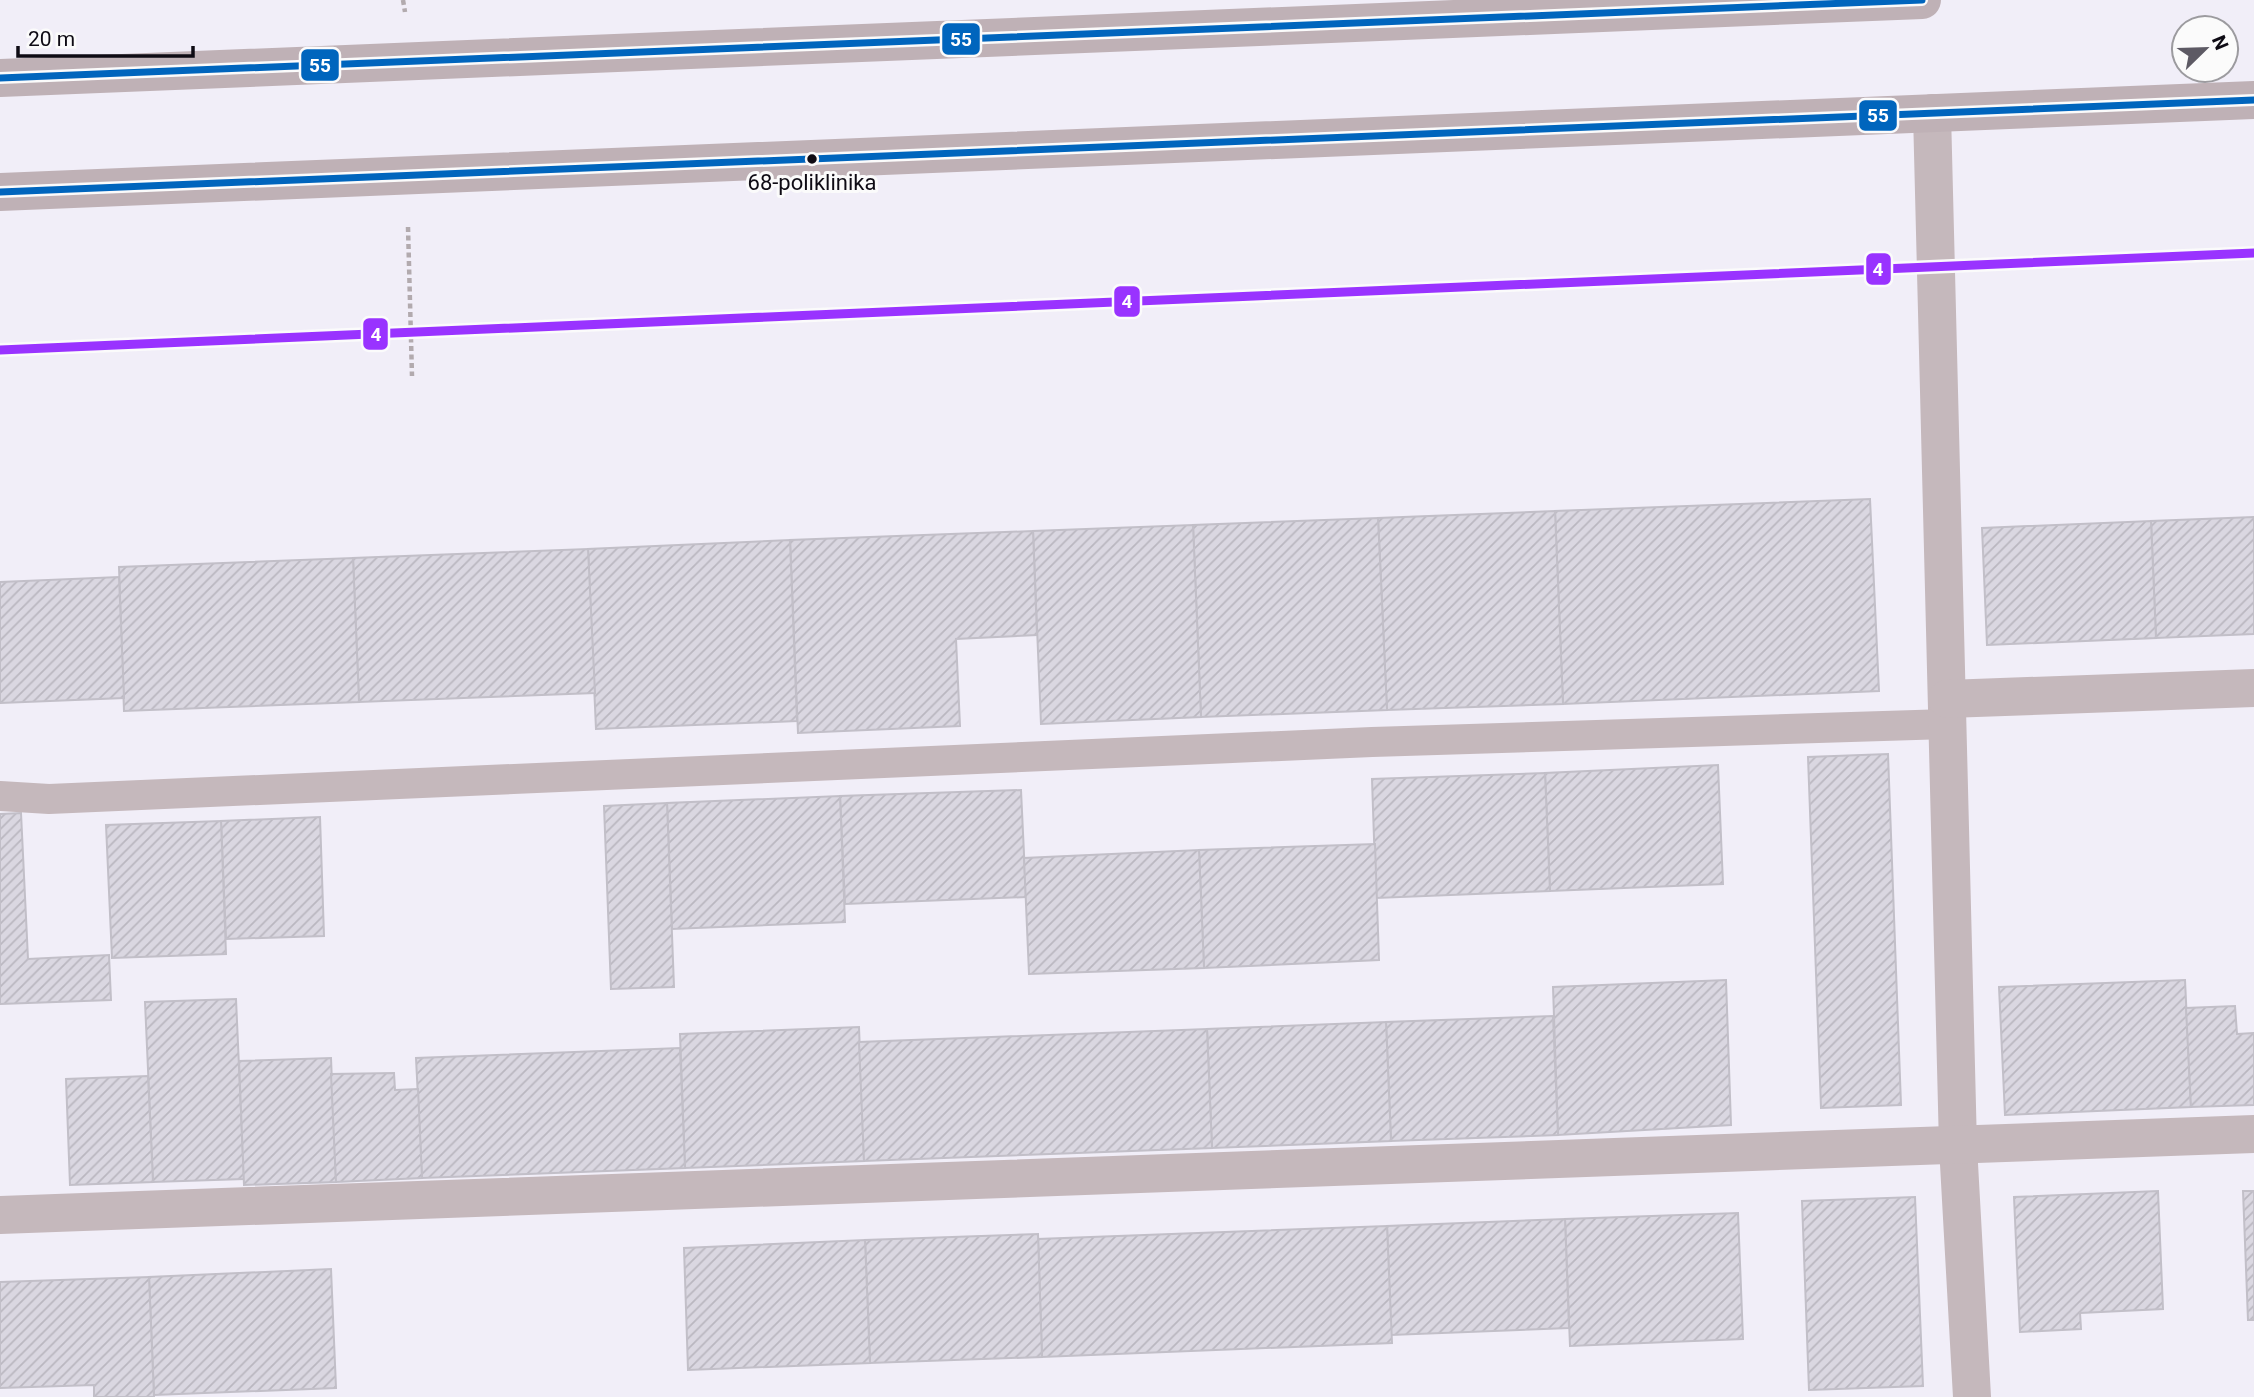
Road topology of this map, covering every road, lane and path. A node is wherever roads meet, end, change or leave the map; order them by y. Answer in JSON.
{"nodes":[{"id":1,"x":403,"y":0,"type":"edge"},
{"id":2,"x":1922,"y":0,"type":"edge"},
{"id":3,"x":405,"y":10,"type":"dead end"},
{"id":4,"x":0,"y":78,"type":"edge"},
{"id":5,"x":2254,"y":100,"type":"edge"},
{"id":6,"x":1932,"y":113,"type":"junction"},
{"id":7,"x":0,"y":192,"type":"edge"},
{"id":8,"x":409,"y":252,"type":"dead end"},
{"id":9,"x":412,"y":376,"type":"dead end"},
{"id":10,"x":2254,"y":688,"type":"edge"},
{"id":11,"x":1947,"y":712,"type":"junction"},
{"id":12,"x":0,"y":796,"type":"edge"},
{"id":13,"x":2254,"y":1135,"type":"edge"},
{"id":14,"x":1958,"y":1146,"type":"junction"},
{"id":15,"x":0,"y":1215,"type":"edge"},
{"id":16,"x":1972,"y":1397,"type":"edge"}],
"edges":[{"from":1,"to":3,"type":"path"},
{"from":2,"to":4,"type":"main road"},
{"from":5,"to":6,"type":"main road"},
{"from":6,"to":7,"type":"main road"},
{"from":6,"to":11,"type":"street"},
{"from":8,"to":9,"type":"path"},
{"from":10,"to":11,"type":"street"},
{"from":11,"to":12,"type":"lane"},
{"from":11,"to":14,"type":"street"},
{"from":13,"to":14,"type":"street"},
{"from":14,"to":15,"type":"street"},
{"from":14,"to":16,"type":"street"}]}
